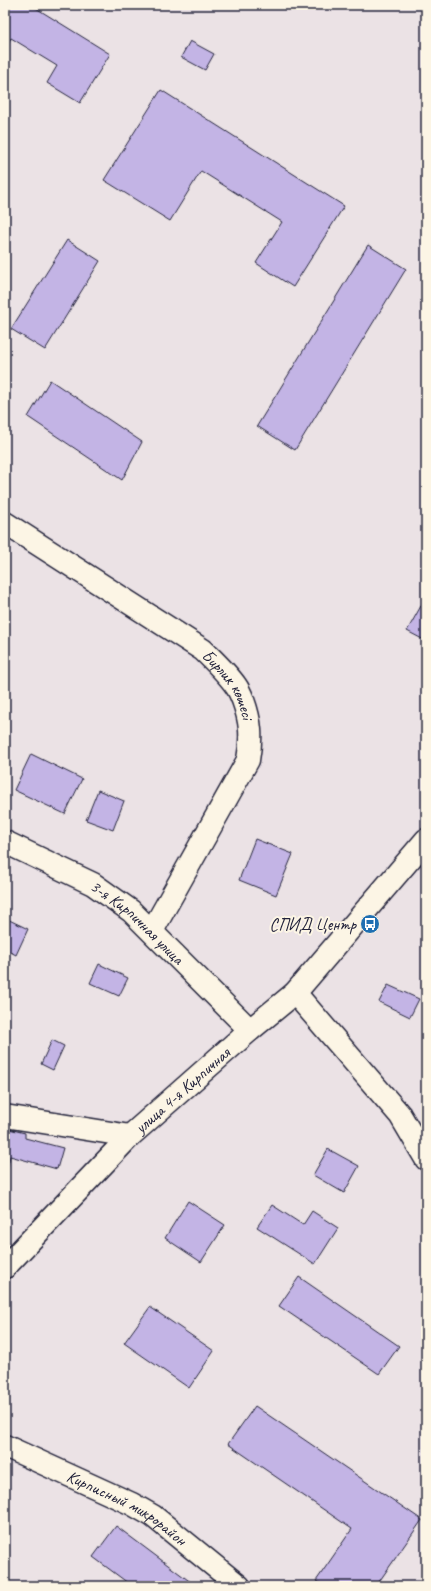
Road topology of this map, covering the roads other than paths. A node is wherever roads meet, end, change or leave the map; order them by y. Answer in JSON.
{"nodes":[{"id":1,"x":5,"y":522,"type":"edge"},
{"id":2,"x":426,"y":840,"type":"edge"},
{"id":3,"x":5,"y":842,"type":"edge"},
{"id":4,"x":152,"y":931,"type":"junction"},
{"id":5,"x":295,"y":993,"type":"junction"},
{"id":6,"x":250,"y":1030,"type":"junction"},
{"id":7,"x":5,"y":1116,"type":"edge"},
{"id":8,"x":130,"y":1136,"type":"junction"},
{"id":9,"x":426,"y":1159,"type":"edge"},
{"id":10,"x":5,"y":1267,"type":"edge"},
{"id":11,"x":5,"y":1446,"type":"edge"},
{"id":12,"x":238,"y":1586,"type":"edge"}],
"edges":[{"from":1,"to":4,"type":"street","name":"Бирлик көшесі"},
{"from":2,"to":5,"type":"street","name":"улица 4-я Кирпичная"},
{"from":3,"to":4,"type":"street","name":"3-я Кирпичная улица"},
{"from":4,"to":6,"type":"street","name":"3-я Кирпичная улица"},
{"from":5,"to":6,"type":"street","name":"улица 4-я Кирпичная"},
{"from":5,"to":9,"type":"street"},
{"from":6,"to":8,"type":"street","name":"улица 4-я Кирпичная"},
{"from":7,"to":8,"type":"street","name":"улица 4-я Кирпичная"},
{"from":8,"to":10,"type":"street"},
{"from":11,"to":12,"type":"street","name":"Кирписный микрорайон"}]}
